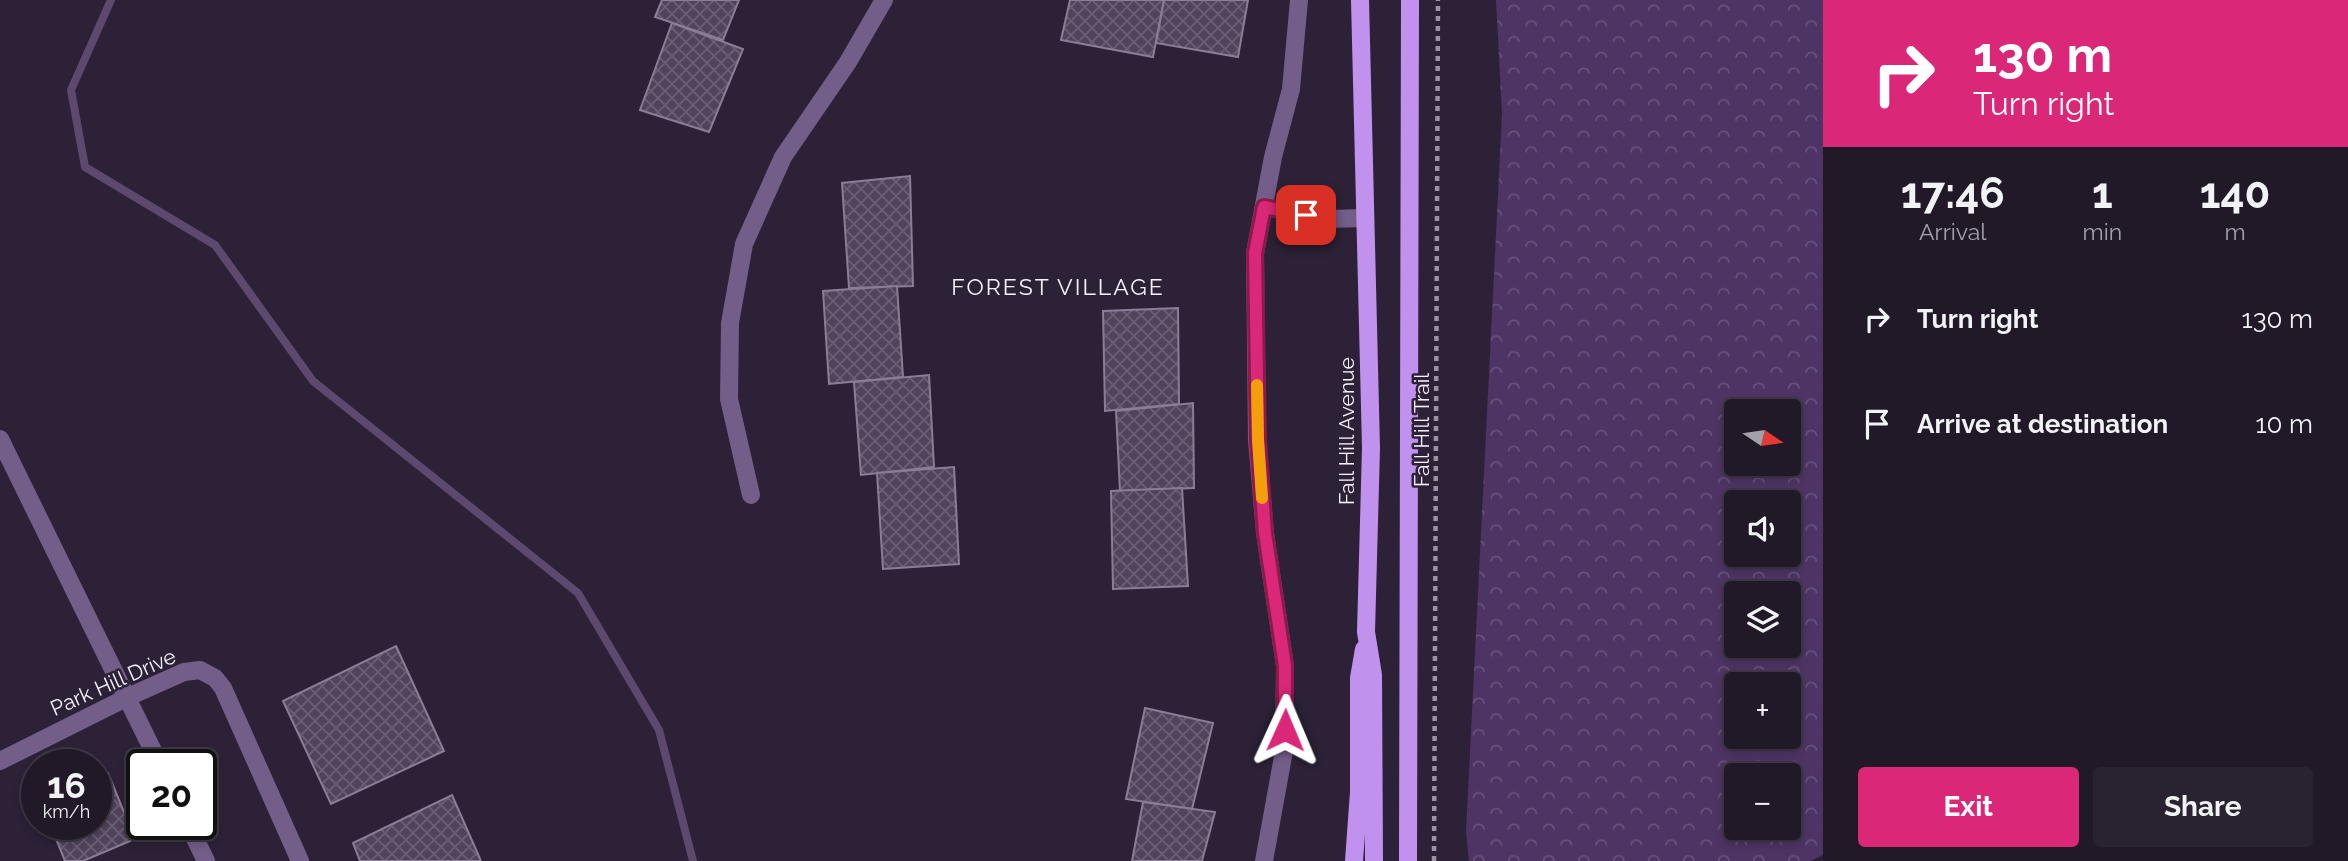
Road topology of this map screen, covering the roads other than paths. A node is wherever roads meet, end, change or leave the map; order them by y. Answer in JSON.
{"nodes":[{"id":1,"x":884,"y":0,"type":"edge"},
{"id":2,"x":1299,"y":0,"type":"edge"},
{"id":3,"x":1360,"y":0,"type":"edge"},
{"id":4,"x":1410,"y":0,"type":"edge"},
{"id":5,"x":1264,"y":207,"type":"junction"},
{"id":6,"x":1364,"y":218,"type":"junction"},
{"id":7,"x":0,"y":439,"type":"edge"},
{"id":8,"x":751,"y":495,"type":"dead end"},
{"id":9,"x":1366,"y":632,"type":"junction"},
{"id":10,"x":128,"y":697,"type":"junction"},
{"id":11,"x":152,"y":749,"type":"edge"},
{"id":12,"x":0,"y":761,"type":"edge"},
{"id":13,"x":196,"y":840,"type":"edge"},
{"id":14,"x":206,"y":861,"type":"edge"},
{"id":15,"x":300,"y":861,"type":"edge"},
{"id":16,"x":1264,"y":861,"type":"edge"},
{"id":17,"x":1354,"y":861,"type":"edge"},
{"id":18,"x":1374,"y":861,"type":"edge"},
{"id":19,"x":1408,"y":861,"type":"edge"}],
"edges":[{"from":1,"to":8,"type":"lane"},
{"from":2,"to":5,"type":"lane"},
{"from":3,"to":6,"type":"main road","name":"Fall Hill Avenue"},
{"from":4,"to":19,"type":"main road"},
{"from":5,"to":6,"type":"lane"},
{"from":5,"to":16,"type":"lane"},
{"from":6,"to":9,"type":"main road","name":"Fall Hill Avenue"},
{"from":7,"to":10,"type":"lane"},
{"from":9,"to":17,"type":"main road"},
{"from":9,"to":18,"type":"main road","name":"Fall Hill Avenue"},
{"from":10,"to":11,"type":"lane"},
{"from":10,"to":12,"type":"lane","name":"Park Hill Drive"},
{"from":10,"to":15,"type":"lane","name":"Park Hill Drive"},
{"from":13,"to":14,"type":"lane"}]}
